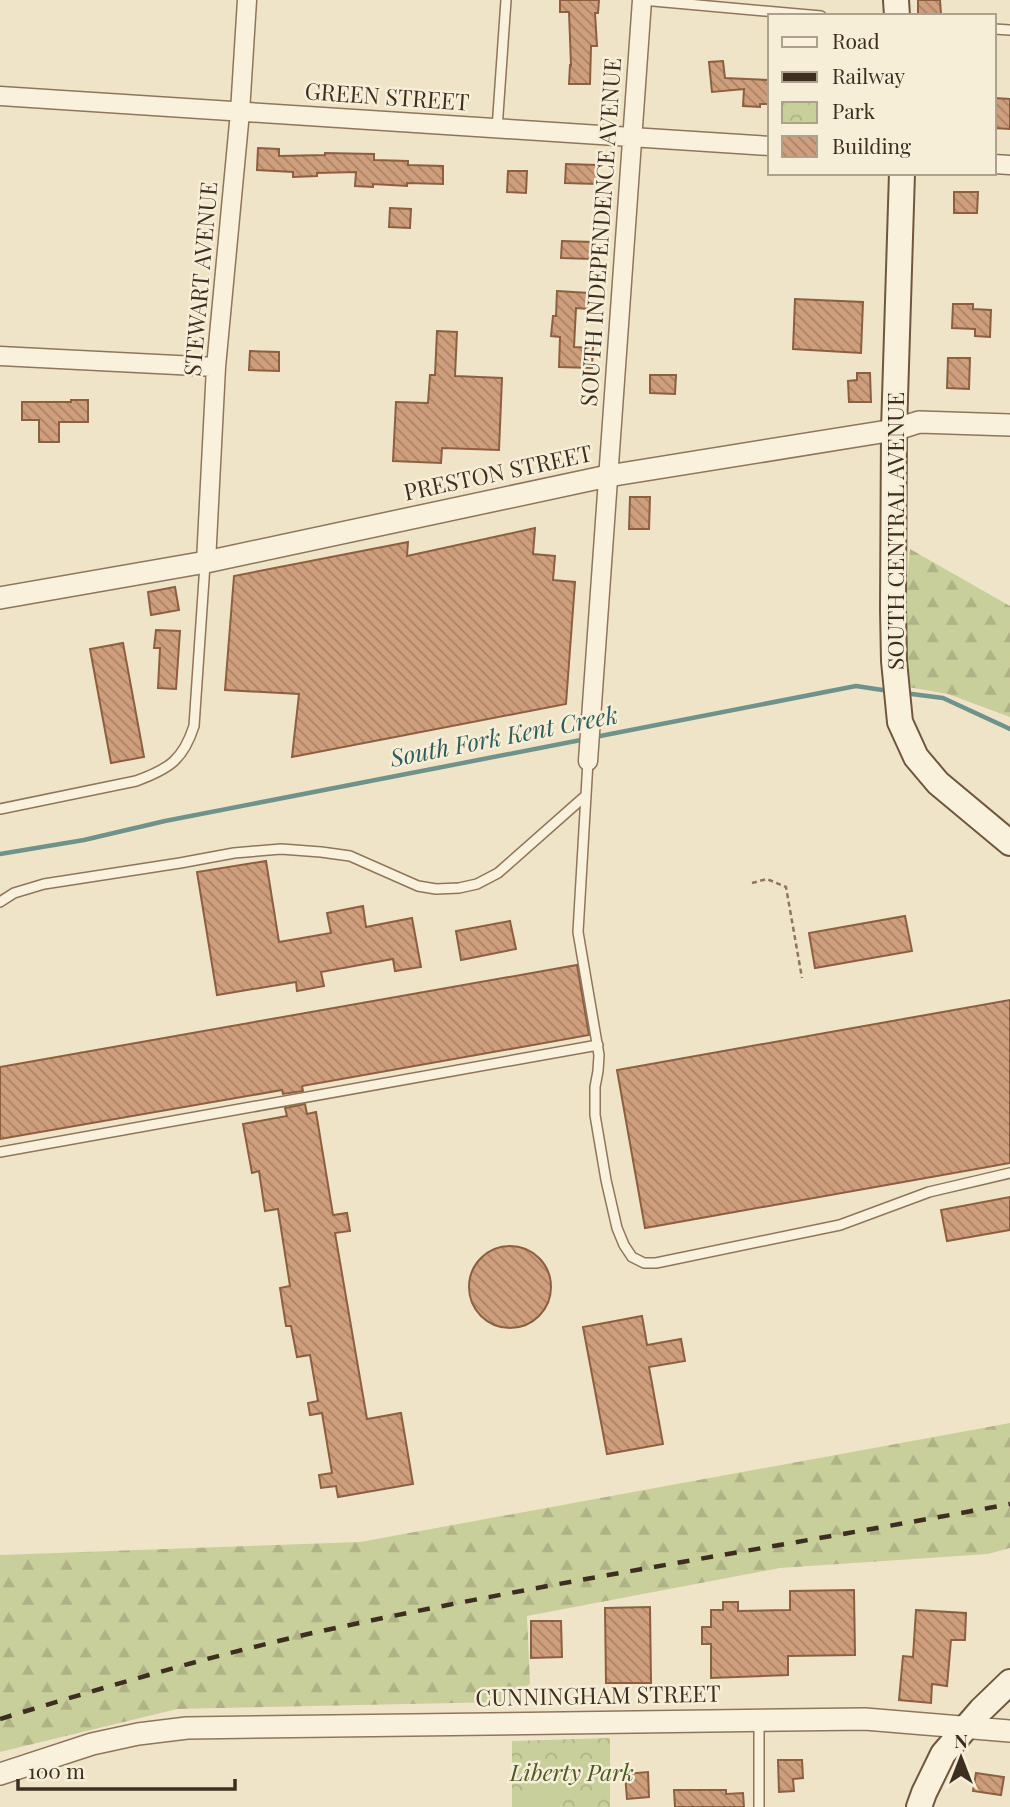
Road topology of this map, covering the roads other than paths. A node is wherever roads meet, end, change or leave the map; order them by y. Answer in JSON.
{"nodes":[{"id":1,"x":247,"y":0,"type":"edge"},
{"id":2,"x":506,"y":0,"type":"edge"},
{"id":3,"x":642,"y":0,"type":"edge"},
{"id":4,"x":799,"y":14,"type":"edge"},
{"id":5,"x":0,"y":96,"type":"edge"},
{"id":6,"x":240,"y":112,"type":"junction"},
{"id":7,"x":497,"y":129,"type":"junction"},
{"id":8,"x":632,"y":138,"type":"junction"},
{"id":9,"x":768,"y":146,"type":"edge"},
{"id":10,"x":902,"y":175,"type":"edge"},
{"id":11,"x":0,"y":356,"type":"edge"},
{"id":12,"x":216,"y":367,"type":"junction"},
{"id":13,"x":1010,"y":425,"type":"edge"},
{"id":14,"x":894,"y":430,"type":"junction"},
{"id":15,"x":608,"y":476,"type":"junction"},
{"id":16,"x":206,"y":562,"type":"junction"},
{"id":17,"x":0,"y":598,"type":"edge"},
{"id":18,"x":588,"y":761,"type":"joint"},
{"id":19,"x":584,"y":797,"type":"junction"},
{"id":20,"x":0,"y":809,"type":"edge"},
{"id":21,"x":1010,"y":843,"type":"edge"},
{"id":22,"x":0,"y":902,"type":"edge"},
{"id":23,"x":598,"y":1045,"type":"junction"},
{"id":24,"x":0,"y":1152,"type":"edge"},
{"id":25,"x":1010,"y":1173,"type":"edge"},
{"id":26,"x":1010,"y":1682,"type":"edge"},
{"id":27,"x":759,"y":1721,"type":"junction"},
{"id":28,"x":965,"y":1728,"type":"junction"},
{"id":29,"x":1010,"y":1731,"type":"edge"},
{"id":30,"x":0,"y":1774,"type":"edge"},
{"id":31,"x":759,"y":1807,"type":"edge"},
{"id":32,"x":919,"y":1807,"type":"edge"}],
"edges":[{"from":1,"to":6,"type":"street","name":"STEWART AVENUE"},
{"from":2,"to":7,"type":"lane"},
{"from":3,"to":4,"type":"lane"},
{"from":3,"to":8,"type":"street","name":"SOUTH INDEPENDENCE AVENUE"},
{"from":5,"to":6,"type":"street","name":"GREEN STREET"},
{"from":6,"to":7,"type":"street","name":"GREEN STREET"},
{"from":6,"to":12,"type":"street","name":"STEWART AVENUE"},
{"from":7,"to":8,"type":"street","name":"GREEN STREET"},
{"from":8,"to":9,"type":"street","name":"GREEN STREET"},
{"from":8,"to":15,"type":"street","name":"SOUTH INDEPENDENCE AVENUE"},
{"from":10,"to":14,"type":"main road","name":"SOUTH CENTRAL AVENUE"},
{"from":11,"to":12,"type":"street"},
{"from":12,"to":16,"type":"street","name":"STEWART AVENUE"},
{"from":13,"to":14,"type":"street","name":"PRESTON STREET"},
{"from":14,"to":15,"type":"street","name":"PRESTON STREET"},
{"from":14,"to":21,"type":"main road","name":"SOUTH CENTRAL AVENUE"},
{"from":15,"to":16,"type":"street","name":"PRESTON STREET"},
{"from":15,"to":18,"type":"street","name":"SOUTH INDEPENDENCE AVENUE"},
{"from":16,"to":17,"type":"street","name":"PRESTON STREET"},
{"from":16,"to":20,"type":"lane"},
{"from":18,"to":19,"type":"lane"},
{"from":19,"to":22,"type":"lane"},
{"from":19,"to":23,"type":"lane"},
{"from":23,"to":24,"type":"lane"},
{"from":23,"to":25,"type":"lane"},
{"from":26,"to":28,"type":"main road"},
{"from":27,"to":28,"type":"street","name":"CUNNINGHAM STREET"},
{"from":27,"to":30,"type":"street","name":"CUNNINGHAM STREET"},
{"from":27,"to":31,"type":"lane"},
{"from":28,"to":29,"type":"street","name":"CUNNINGHAM STREET"},
{"from":28,"to":32,"type":"main road"}]}
